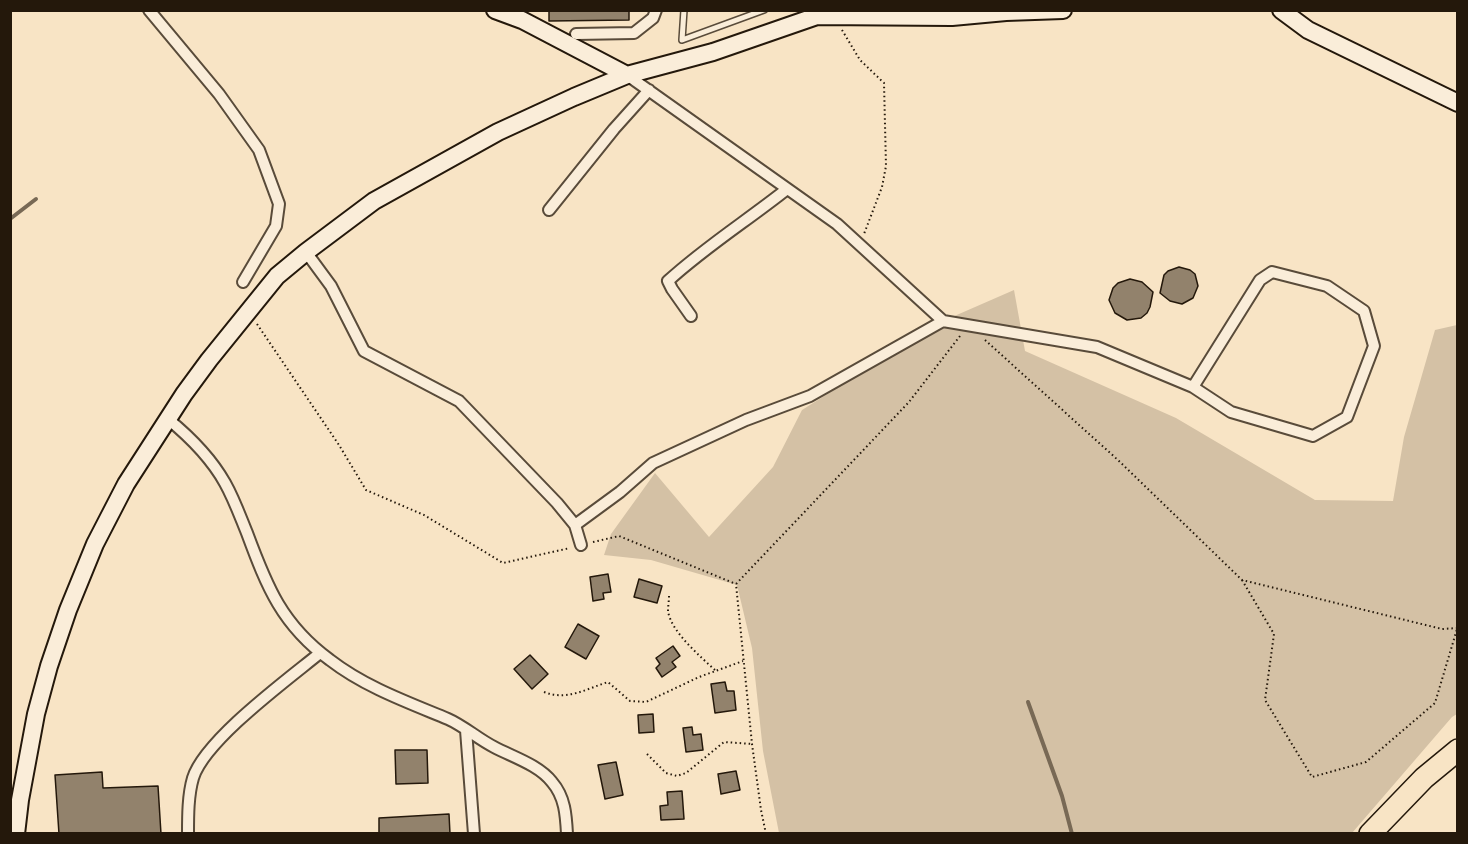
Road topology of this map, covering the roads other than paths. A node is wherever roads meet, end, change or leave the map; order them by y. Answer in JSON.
{"nodes":[{"id":1,"x":149,"y":10,"type":"edge"},
{"id":2,"x":495,"y":10,"type":"edge"},
{"id":3,"x":656,"y":10,"type":"edge"},
{"id":4,"x":684,"y":10,"type":"edge"},
{"id":5,"x":764,"y":10,"type":"edge"},
{"id":6,"x":1063,"y":10,"type":"edge"},
{"id":7,"x":1281,"y":10,"type":"edge"},
{"id":8,"x":825,"y":14,"type":"edge"},
{"id":9,"x":576,"y":34,"type":"dead end"},
{"id":10,"x":627,"y":75,"type":"junction"},
{"id":11,"x":649,"y":90,"type":"junction"},
{"id":12,"x":1458,"y":104,"type":"edge"},
{"id":13,"x":787,"y":189,"type":"junction"},
{"id":14,"x":549,"y":210,"type":"dead end"},
{"id":15,"x":306,"y":252,"type":"junction"},
{"id":16,"x":243,"y":282,"type":"dead end"},
{"id":17,"x":692,"y":316,"type":"dead end"},
{"id":18,"x":943,"y":321,"type":"junction"},
{"id":19,"x":1193,"y":387,"type":"junction"},
{"id":20,"x":168,"y":419,"type":"junction"},
{"id":21,"x":575,"y":525,"type":"junction"},
{"id":22,"x":581,"y":546,"type":"road end"},
{"id":23,"x":320,"y":653,"type":"junction"},
{"id":24,"x":466,"y":730,"type":"junction"},
{"id":25,"x":1458,"y":750,"type":"edge"},
{"id":26,"x":16,"y":834,"type":"edge"},
{"id":27,"x":188,"y":834,"type":"edge"},
{"id":28,"x":474,"y":834,"type":"edge"},
{"id":29,"x":567,"y":834,"type":"edge"},
{"id":30,"x":1370,"y":834,"type":"edge"}],
"edges":[{"from":1,"to":16,"type":"street"},
{"from":2,"to":10,"type":"street"},
{"from":3,"to":9,"type":"street"},
{"from":4,"to":5,"type":"lane"},
{"from":6,"to":8,"type":"street"},
{"from":7,"to":12,"type":"street"},
{"from":8,"to":10,"type":"street"},
{"from":10,"to":11,"type":"street"},
{"from":10,"to":15,"type":"street"},
{"from":11,"to":13,"type":"street"},
{"from":11,"to":14,"type":"street"},
{"from":13,"to":17,"type":"street"},
{"from":13,"to":18,"type":"street"},
{"from":15,"to":20,"type":"street"},
{"from":15,"to":21,"type":"street"},
{"from":18,"to":19,"type":"street"},
{"from":18,"to":21,"type":"street"},
{"from":19,"to":19,"type":"street"},
{"from":20,"to":23,"type":"street"},
{"from":20,"to":26,"type":"street"},
{"from":21,"to":22,"type":"street"},
{"from":23,"to":24,"type":"street"},
{"from":23,"to":27,"type":"street"},
{"from":24,"to":28,"type":"street"},
{"from":24,"to":29,"type":"street"},
{"from":25,"to":30,"type":"highway"}]}
